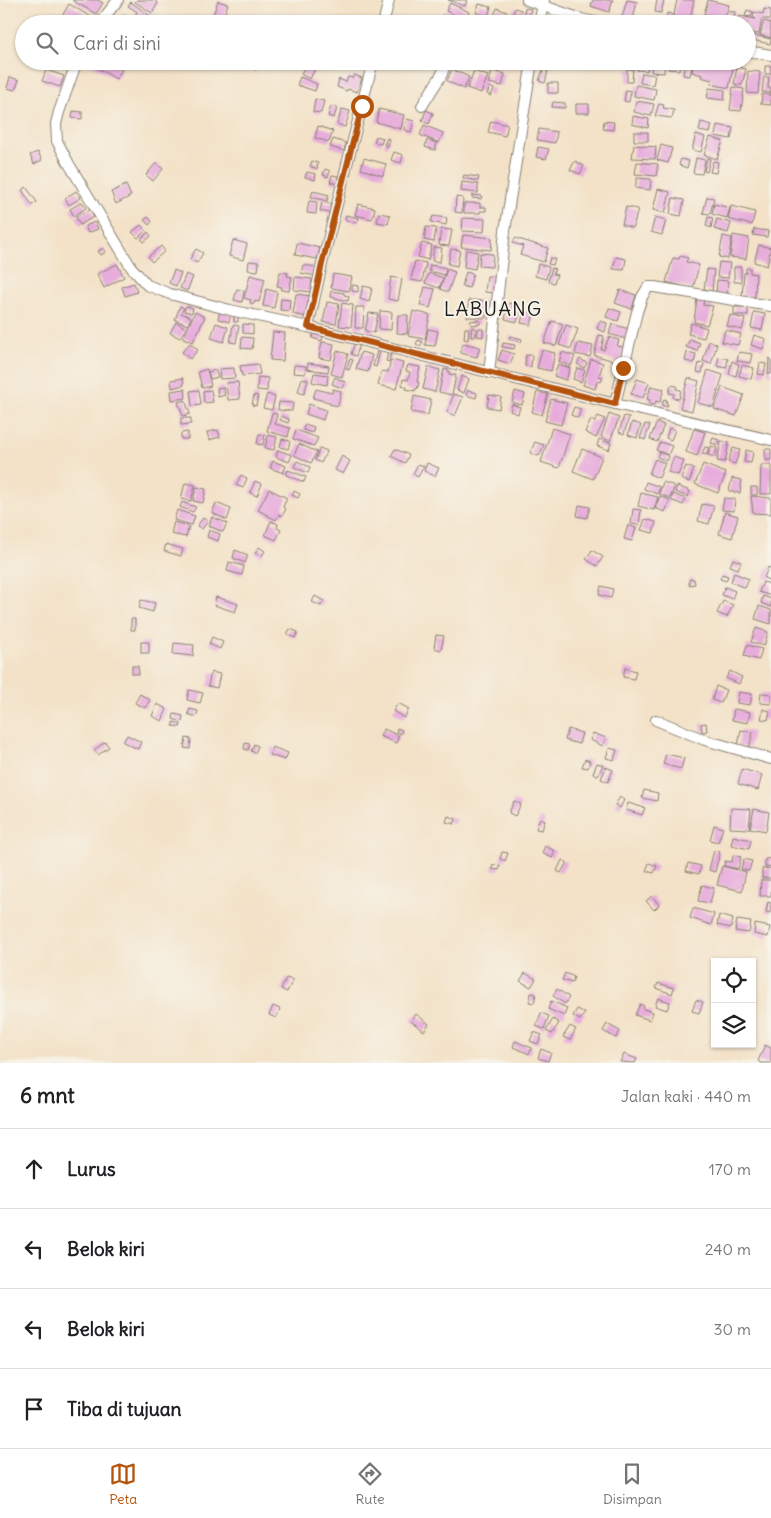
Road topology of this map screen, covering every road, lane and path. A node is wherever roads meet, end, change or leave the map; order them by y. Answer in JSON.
{"nodes":[{"id":1,"x":118,"y":0,"type":"edge"},
{"id":2,"x":389,"y":0,"type":"edge"},
{"id":3,"x":527,"y":0,"type":"edge"},
{"id":4,"x":544,"y":3,"type":"edge"},
{"id":5,"x":106,"y":15,"type":"edge"},
{"id":6,"x":385,"y":15,"type":"edge"},
{"id":7,"x":572,"y":15,"type":"edge"},
{"id":8,"x":756,"y":52,"type":"edge"},
{"id":9,"x":771,"y":55,"type":"edge"},
{"id":10,"x":74,"y":70,"type":"edge"},
{"id":11,"x":371,"y":70,"type":"edge"},
{"id":12,"x":443,"y":70,"type":"edge"},
{"id":13,"x":531,"y":70,"type":"edge"},
{"id":14,"x":422,"y":106,"type":"dead end"},
{"id":15,"x":771,"y":306,"type":"edge"},
{"id":16,"x":308,"y":327,"type":"junction"},
{"id":17,"x":489,"y":373,"type":"junction"},
{"id":18,"x":615,"y":404,"type":"junction"},
{"id":19,"x":771,"y":440,"type":"edge"},
{"id":20,"x":656,"y":720,"type":"dead end"},
{"id":21,"x":771,"y":759,"type":"edge"}],
"edges":[{"from":1,"to":5,"type":"street"},
{"from":2,"to":6,"type":"street"},
{"from":3,"to":4,"type":"street"},
{"from":4,"to":7,"type":"street"},
{"from":8,"to":9,"type":"street"},
{"from":10,"to":16,"type":"street"},
{"from":11,"to":16,"type":"street"},
{"from":12,"to":14,"type":"street"},
{"from":13,"to":17,"type":"street"},
{"from":15,"to":18,"type":"street"},
{"from":16,"to":17,"type":"street"},
{"from":17,"to":18,"type":"street"},
{"from":18,"to":19,"type":"street"},
{"from":20,"to":21,"type":"street"}]}
